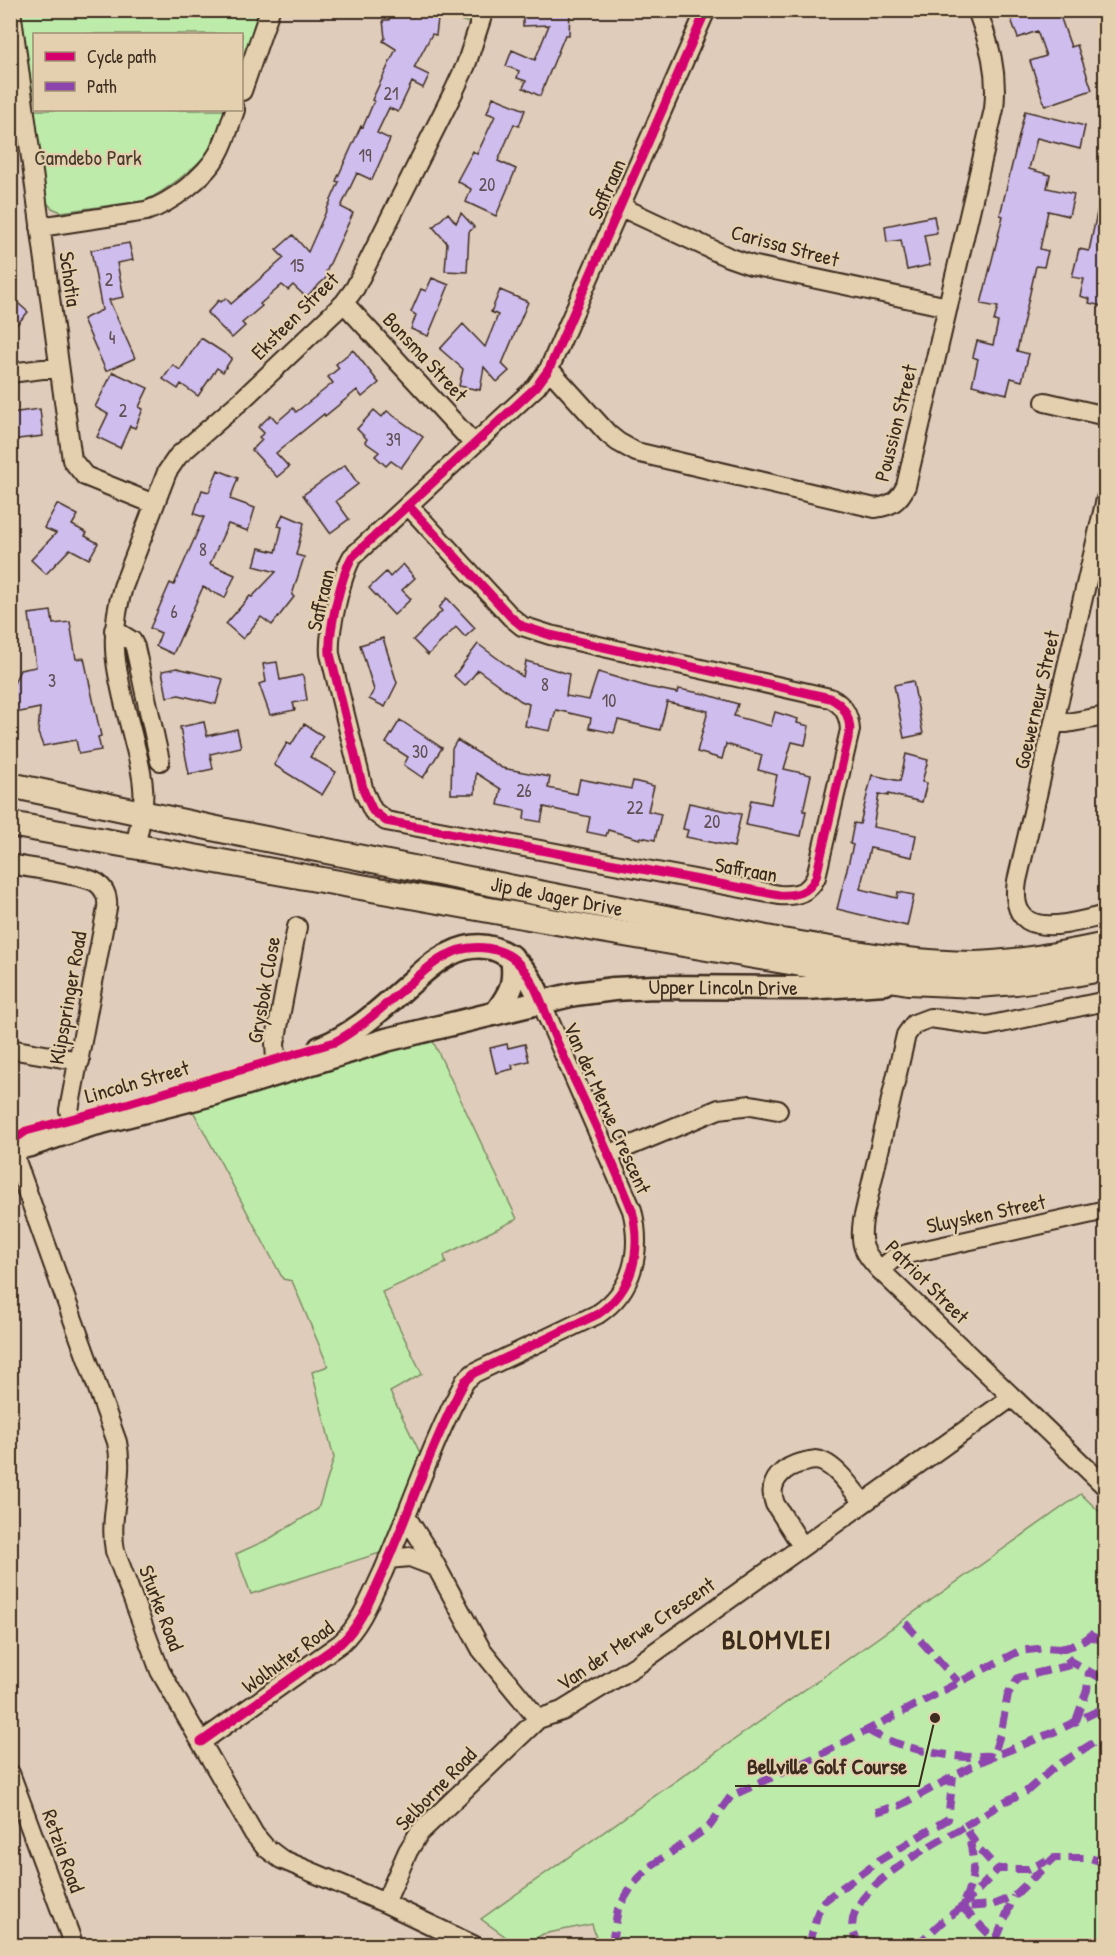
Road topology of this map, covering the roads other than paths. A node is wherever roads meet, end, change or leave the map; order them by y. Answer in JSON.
{"nodes":[{"id":1,"x":11,"y":10,"type":"edge"},
{"id":2,"x":270,"y":10,"type":"edge"},
{"id":3,"x":484,"y":10,"type":"edge"},
{"id":4,"x":706,"y":10,"type":"edge"},
{"id":5,"x":977,"y":10,"type":"edge"},
{"id":6,"x":243,"y":89,"type":"edge"},
{"id":7,"x":235,"y":111,"type":"edge"},
{"id":8,"x":619,"y":206,"type":"junction"},
{"id":9,"x":40,"y":227,"type":"junction"},
{"id":10,"x":344,"y":303,"type":"junction"},
{"id":11,"x":948,"y":307,"type":"junction"},
{"id":12,"x":59,"y":367,"type":"junction"},
{"id":13,"x":549,"y":369,"type":"junction"},
{"id":14,"x":10,"y":373,"type":"edge"},
{"id":15,"x":1045,"y":402,"type":"dead end"},
{"id":16,"x":1106,"y":416,"type":"edge"},
{"id":17,"x":473,"y":443,"type":"junction"},
{"id":18,"x":1106,"y":499,"type":"edge"},
{"id":19,"x":154,"y":504,"type":"junction"},
{"id":20,"x":408,"y":505,"type":"junction"},
{"id":21,"x":114,"y":630,"type":"junction"},
{"id":22,"x":1106,"y":716,"type":"edge"},
{"id":23,"x":1055,"y":723,"type":"junction"},
{"id":24,"x":160,"y":761,"type":"dead end"},
{"id":25,"x":10,"y":785,"type":"edge"},
{"id":26,"x":141,"y":813,"type":"junction"},
{"id":27,"x":10,"y":824,"type":"edge"},
{"id":28,"x":135,"y":847,"type":"junction"},
{"id":29,"x":10,"y":864,"type":"edge"},
{"id":30,"x":1106,"y":915,"type":"edge"},
{"id":31,"x":297,"y":927,"type":"dead end"},
{"id":32,"x":1106,"y":945,"type":"edge"},
{"id":33,"x":512,"y":957,"type":"junction"},
{"id":34,"x":1106,"y":968,"type":"edge"},
{"id":35,"x":908,"y":982,"type":"junction"},
{"id":36,"x":1106,"y":1001,"type":"edge"},
{"id":37,"x":541,"y":1002,"type":"junction"},
{"id":38,"x":496,"y":1013,"type":"junction"},
{"id":39,"x":10,"y":1049,"type":"edge"},
{"id":40,"x":80,"y":1061,"type":"junction"},
{"id":41,"x":278,"y":1067,"type":"junction"},
{"id":42,"x":778,"y":1110,"type":"dead end"},
{"id":43,"x":74,"y":1125,"type":"junction"},
{"id":44,"x":11,"y":1146,"type":"edge"},
{"id":45,"x":608,"y":1155,"type":"junction"},
{"id":46,"x":1106,"y":1210,"type":"edge"},
{"id":47,"x":880,"y":1270,"type":"junction"},
{"id":48,"x":1012,"y":1398,"type":"junction"},
{"id":49,"x":1106,"y":1487,"type":"edge"},
{"id":50,"x":863,"y":1502,"type":"junction"},
{"id":51,"x":407,"y":1518,"type":"junction"},
{"id":52,"x":802,"y":1546,"type":"junction"},
{"id":53,"x":388,"y":1559,"type":"junction"},
{"id":54,"x":436,"y":1567,"type":"junction"},
{"id":55,"x":538,"y":1719,"type":"junction"},
{"id":56,"x":201,"y":1742,"type":"junction"},
{"id":57,"x":10,"y":1773,"type":"edge"},
{"id":58,"x":385,"y":1903,"type":"junction"},
{"id":59,"x":74,"y":1946,"type":"edge"},
{"id":60,"x":475,"y":1946,"type":"edge"}],
"edges":[{"from":1,"to":9,"type":"street","name":"Schotia"},
{"from":2,"to":6,"type":"street"},
{"from":3,"to":10,"type":"street","name":"Eksteen Street"},
{"from":4,"to":8,"type":"street","name":"Saffraan"},
{"from":5,"to":11,"type":"street","name":"Poussion Street"},
{"from":7,"to":9,"type":"street"},
{"from":8,"to":11,"type":"street","name":"Carissa Street"},
{"from":8,"to":13,"type":"street","name":"Saffraan"},
{"from":9,"to":12,"type":"street","name":"Schotia"},
{"from":10,"to":17,"type":"street","name":"Bonsma Street"},
{"from":10,"to":19,"type":"street","name":"Eksteen Street"},
{"from":11,"to":13,"type":"street","name":"Poussion Street"},
{"from":12,"to":14,"type":"street"},
{"from":12,"to":19,"type":"street","name":"Schotia"},
{"from":13,"to":17,"type":"street","name":"Saffraan"},
{"from":15,"to":16,"type":"street"},
{"from":17,"to":20,"type":"street","name":"Saffraan"},
{"from":18,"to":23,"type":"street","name":"Goewerneur Street"},
{"from":19,"to":21,"type":"street","name":"Eksteen Street"},
{"from":20,"to":20,"type":"street","name":"Saffraan"},
{"from":21,"to":24,"type":"street"},
{"from":21,"to":26,"type":"street","name":"Eksteen Street"},
{"from":22,"to":23,"type":"street"},
{"from":23,"to":30,"type":"street","name":"Goewerneur Street"},
{"from":25,"to":26,"type":"main road","name":"Jip de Jager Drive"},
{"from":26,"to":28,"type":"street","name":"Eksteen Street"},
{"from":26,"to":32,"type":"main road","name":"Jip de Jager Drive"},
{"from":27,"to":28,"type":"main road","name":"Jip de Jager Drive"},
{"from":28,"to":35,"type":"main road","name":"Jip de Jager Drive"},
{"from":29,"to":40,"type":"street","name":"Klipspringer Road"},
{"from":31,"to":41,"type":"street","name":"Grysbok Close"},
{"from":33,"to":37,"type":"street"},
{"from":33,"to":38,"type":"street"},
{"from":33,"to":41,"type":"street"},
{"from":34,"to":35,"type":"main road","name":"Jip de Jager Drive"},
{"from":35,"to":37,"type":"street","name":"Upper Lincoln Drive"},
{"from":36,"to":47,"type":"street","name":"Patriot Street"},
{"from":37,"to":38,"type":"street","name":"Upper Lincoln Drive"},
{"from":37,"to":45,"type":"street","name":"Van der Merwe Crescent"},
{"from":38,"to":41,"type":"street","name":"Upper Lincoln Drive"},
{"from":39,"to":40,"type":"street"},
{"from":40,"to":43,"type":"street","name":"Klipspringer Road"},
{"from":41,"to":43,"type":"street","name":"Lincoln Street"},
{"from":42,"to":45,"type":"street"},
{"from":43,"to":44,"type":"street","name":"Lincoln Street"},
{"from":44,"to":56,"type":"street","name":"Sturke Road"},
{"from":45,"to":51,"type":"street","name":"Van der Merwe Crescent"},
{"from":46,"to":47,"type":"street","name":"Sluysken Street"},
{"from":47,"to":48,"type":"street","name":"Patriot Street"},
{"from":48,"to":49,"type":"street","name":"Patriot Street"},
{"from":48,"to":50,"type":"street","name":"Van der Merwe Crescent"},
{"from":50,"to":52,"type":"street","name":"Van der Merwe Crescent"},
{"from":50,"to":52,"type":"street"},
{"from":51,"to":53,"type":"street","name":"Wolhuter Road"},
{"from":51,"to":54,"type":"street"},
{"from":52,"to":55,"type":"street","name":"Van der Merwe Crescent"},
{"from":53,"to":54,"type":"street"},
{"from":53,"to":56,"type":"street","name":"Wolhuter Road"},
{"from":54,"to":55,"type":"street"},
{"from":55,"to":58,"type":"street","name":"Selborne Road"},
{"from":56,"to":58,"type":"street","name":"Sturke Road"},
{"from":57,"to":59,"type":"street","name":"Retzia Road"},
{"from":58,"to":60,"type":"street","name":"Sturke Road"}]}
